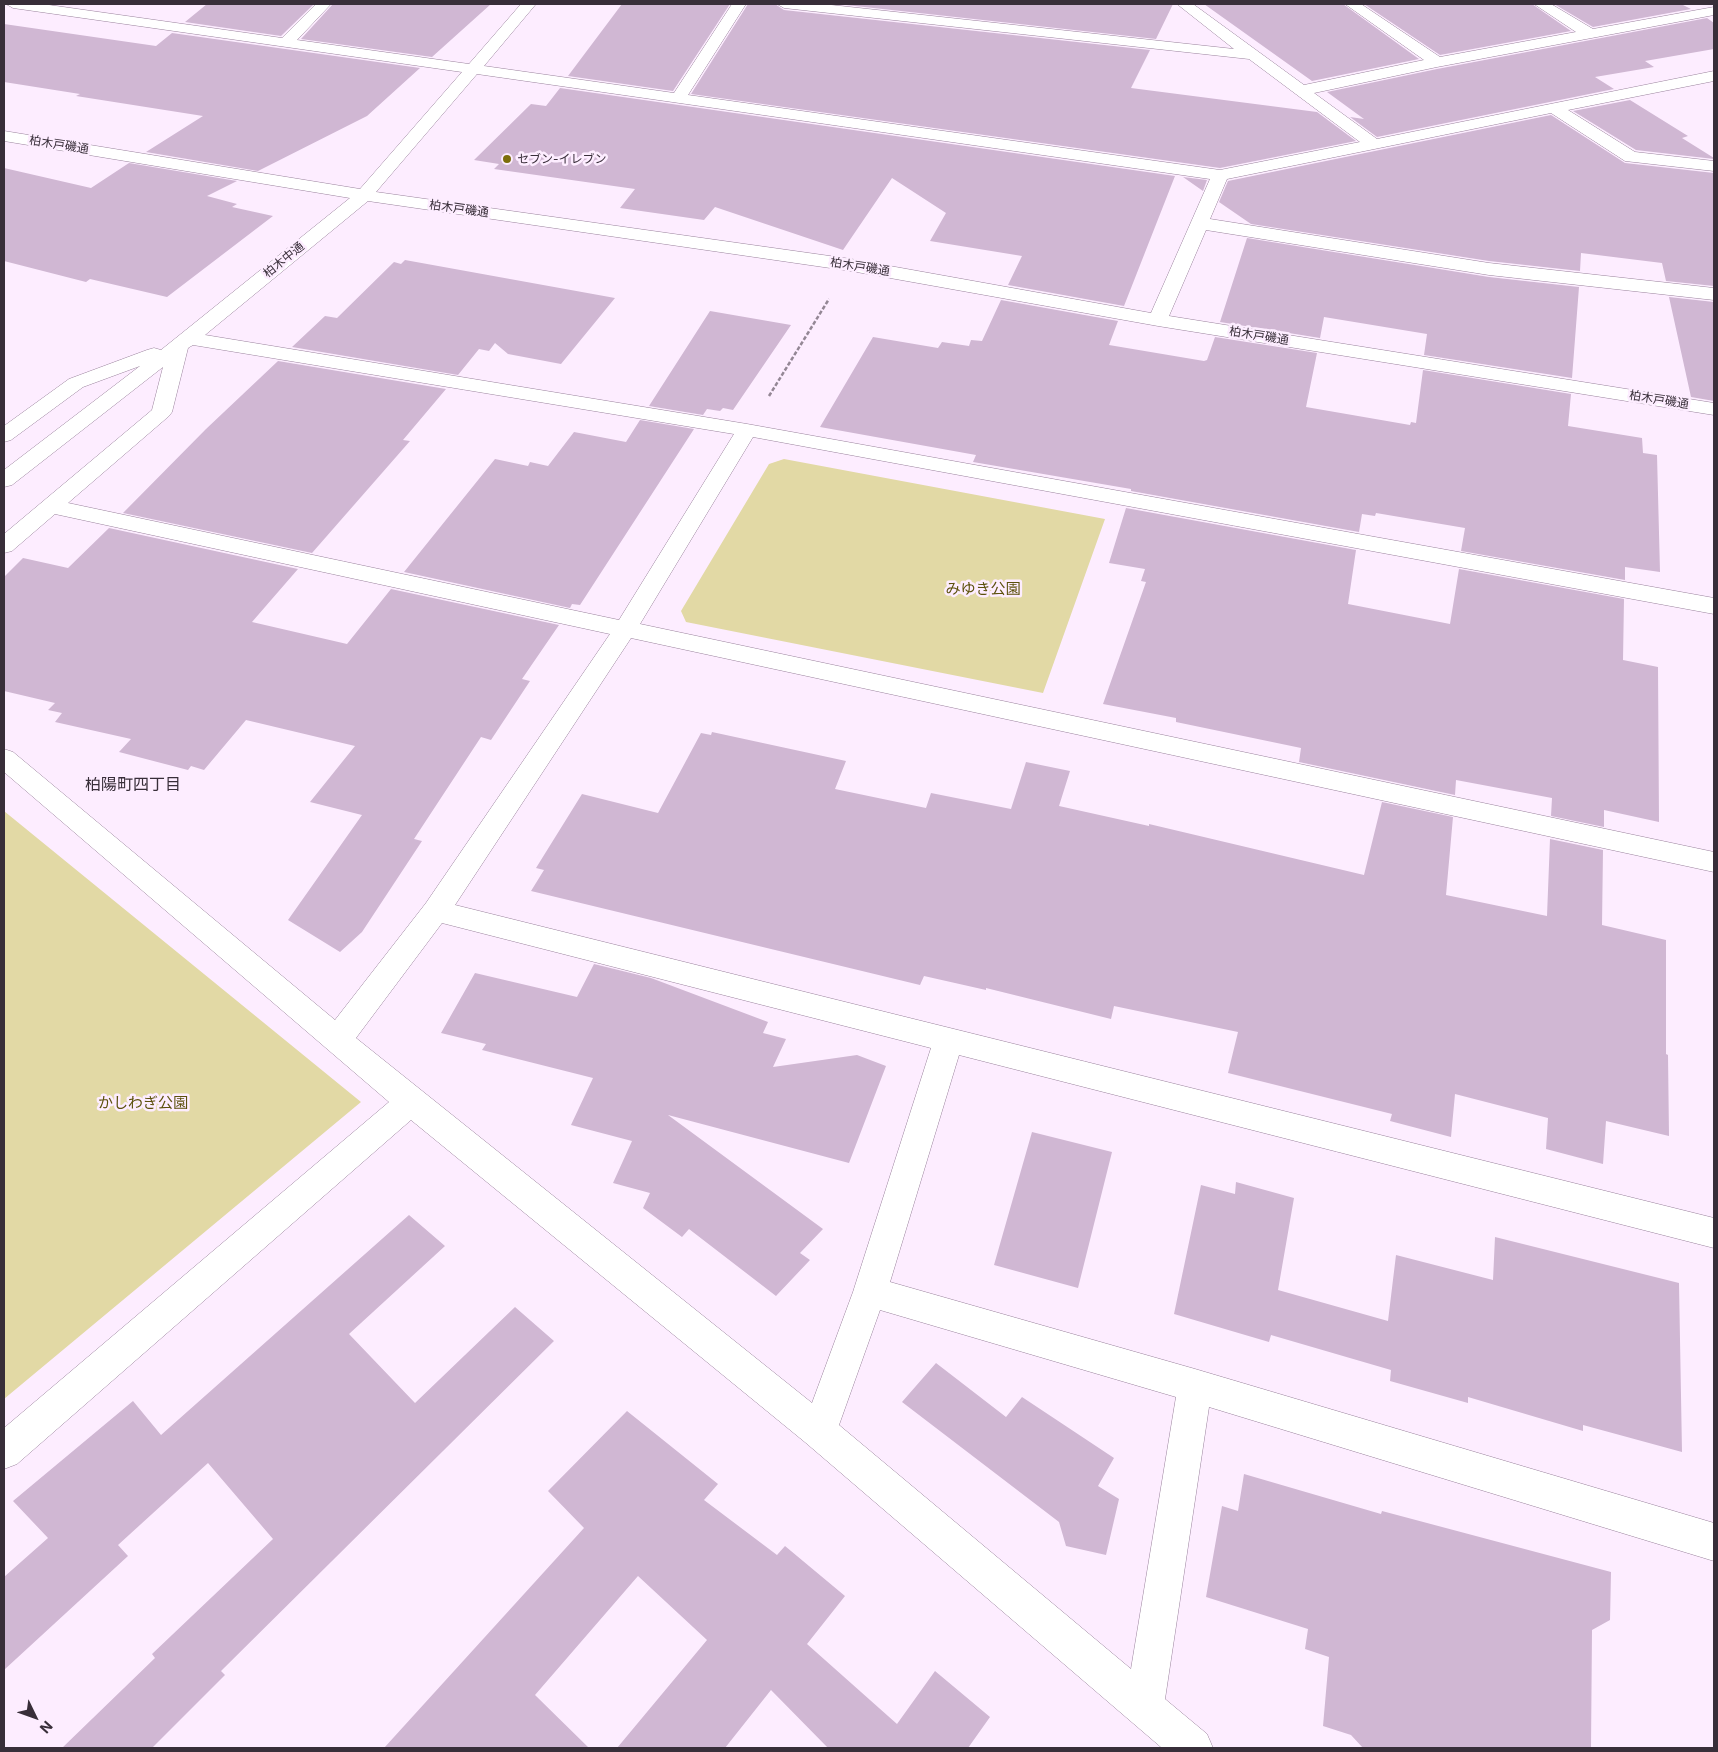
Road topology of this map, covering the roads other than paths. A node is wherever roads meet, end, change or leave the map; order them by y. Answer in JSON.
{"nodes":[{"id":1,"x":13,"y":4,"type":"edge"},
{"id":2,"x":324,"y":4,"type":"edge"},
{"id":3,"x":529,"y":4,"type":"edge"},
{"id":4,"x":739,"y":4,"type":"edge"},
{"id":5,"x":784,"y":4,"type":"edge"},
{"id":6,"x":1184,"y":4,"type":"edge"},
{"id":7,"x":1352,"y":4,"type":"edge"},
{"id":8,"x":1541,"y":4,"type":"edge"},
{"id":9,"x":1714,"y":11,"type":"edge"},
{"id":10,"x":1589,"y":33,"type":"junction"},
{"id":11,"x":285,"y":43,"type":"junction"},
{"id":12,"x":1251,"y":55,"type":"junction"},
{"id":13,"x":1437,"y":62,"type":"junction"},
{"id":14,"x":471,"y":70,"type":"junction"},
{"id":15,"x":1714,"y":76,"type":"edge"},
{"id":16,"x":1299,"y":91,"type":"junction"},
{"id":17,"x":679,"y":97,"type":"junction"},
{"id":18,"x":1554,"y":108,"type":"junction"},
{"id":19,"x":4,"y":136,"type":"edge"},
{"id":20,"x":1372,"y":143,"type":"junction"},
{"id":21,"x":1714,"y":166,"type":"edge"},
{"id":22,"x":1220,"y":175,"type":"junction"},
{"id":23,"x":364,"y":195,"type":"junction"},
{"id":24,"x":1198,"y":223,"type":"junction"},
{"id":25,"x":1714,"y":294,"type":"edge"},
{"id":26,"x":1158,"y":320,"type":"junction"},
{"id":27,"x":184,"y":341,"type":"junction"},
{"id":28,"x":1714,"y":409,"type":"edge"},
{"id":29,"x":747,"y":430,"type":"junction"},
{"id":30,"x":4,"y":436,"type":"edge"},
{"id":31,"x":4,"y":480,"type":"edge"},
{"id":32,"x":49,"y":506,"type":"junction"},
{"id":33,"x":4,"y":546,"type":"edge"},
{"id":34,"x":1714,"y":606,"type":"edge"},
{"id":35,"x":625,"y":629,"type":"junction"},
{"id":36,"x":4,"y":758,"type":"edge"},
{"id":37,"x":1714,"y":862,"type":"edge"},
{"id":38,"x":436,"y":911,"type":"junction"},
{"id":39,"x":337,"y":1040,"type":"junction"},
{"id":40,"x":949,"y":1040,"type":"junction"},
{"id":41,"x":411,"y":1102,"type":"junction"},
{"id":42,"x":1714,"y":1234,"type":"edge"},
{"id":43,"x":870,"y":1292,"type":"junction"},
{"id":44,"x":1195,"y":1386,"type":"junction"},
{"id":45,"x":819,"y":1432,"type":"junction"},
{"id":46,"x":4,"y":1451,"type":"edge"},
{"id":47,"x":1714,"y":1542,"type":"edge"},
{"id":48,"x":1144,"y":1708,"type":"junction"},
{"id":49,"x":1193,"y":1748,"type":"edge"}],
"edges":[{"from":1,"to":11,"type":"street"},
{"from":2,"to":11,"type":"street"},
{"from":3,"to":14,"type":"street","name":"柏木中通"},
{"from":4,"to":17,"type":"street"},
{"from":5,"to":12,"type":"street"},
{"from":6,"to":12,"type":"street"},
{"from":7,"to":13,"type":"street"},
{"from":8,"to":10,"type":"street"},
{"from":9,"to":10,"type":"street"},
{"from":10,"to":13,"type":"street"},
{"from":11,"to":14,"type":"street"},
{"from":12,"to":16,"type":"street"},
{"from":13,"to":16,"type":"street"},
{"from":14,"to":17,"type":"street"},
{"from":14,"to":23,"type":"street","name":"柏木中通"},
{"from":15,"to":18,"type":"street"},
{"from":16,"to":20,"type":"street"},
{"from":17,"to":22,"type":"street"},
{"from":18,"to":20,"type":"street"},
{"from":18,"to":21,"type":"street"},
{"from":19,"to":23,"type":"street","name":"柏木戸磯通"},
{"from":20,"to":22,"type":"street"},
{"from":22,"to":24,"type":"street"},
{"from":23,"to":26,"type":"street","name":"柏木戸磯通"},
{"from":23,"to":27,"type":"street","name":"柏木中通"},
{"from":24,"to":25,"type":"street"},
{"from":24,"to":26,"type":"street"},
{"from":26,"to":28,"type":"street","name":"柏木戸磯通"},
{"from":27,"to":29,"type":"street"},
{"from":27,"to":30,"type":"street"},
{"from":27,"to":31,"type":"street","name":"柏木中通"},
{"from":27,"to":32,"type":"street"},
{"from":29,"to":34,"type":"street"},
{"from":29,"to":35,"type":"street"},
{"from":32,"to":33,"type":"street"},
{"from":32,"to":35,"type":"street"},
{"from":35,"to":37,"type":"street"},
{"from":35,"to":38,"type":"street"},
{"from":36,"to":39,"type":"street"},
{"from":38,"to":39,"type":"street"},
{"from":38,"to":40,"type":"street"},
{"from":39,"to":41,"type":"street"},
{"from":40,"to":42,"type":"street"},
{"from":40,"to":43,"type":"street"},
{"from":41,"to":45,"type":"street"},
{"from":41,"to":46,"type":"street"},
{"from":43,"to":44,"type":"street"},
{"from":43,"to":45,"type":"street"},
{"from":44,"to":47,"type":"street"},
{"from":44,"to":48,"type":"street"},
{"from":45,"to":48,"type":"street"},
{"from":48,"to":49,"type":"street"}]}
